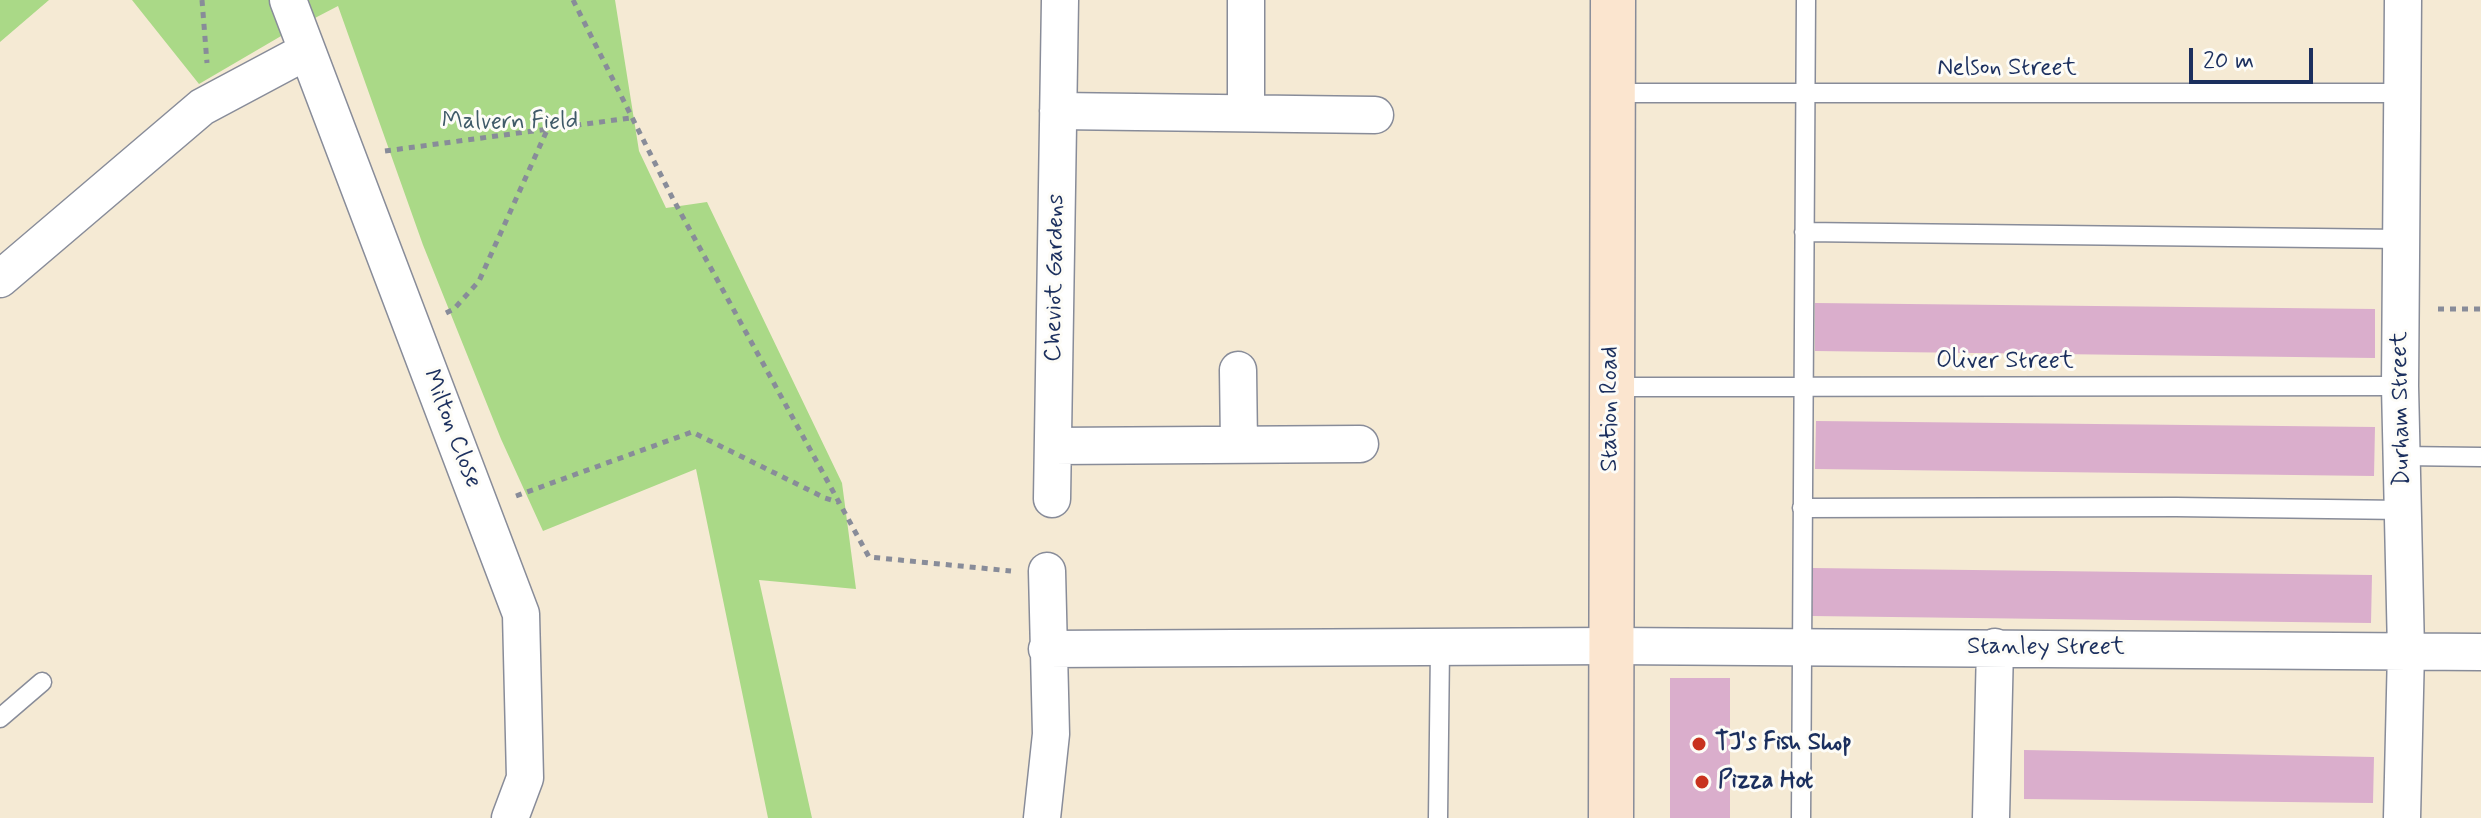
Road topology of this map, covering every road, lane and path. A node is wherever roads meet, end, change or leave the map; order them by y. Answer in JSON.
{"nodes":[{"id":1,"x":202,"y":0,"type":"edge"},
{"id":2,"x":288,"y":0,"type":"edge"},
{"id":3,"x":573,"y":0,"type":"edge"},
{"id":4,"x":1060,"y":0,"type":"edge"},
{"id":5,"x":1246,"y":0,"type":"edge"},
{"id":6,"x":1613,"y":0,"type":"edge"},
{"id":7,"x":1806,"y":0,"type":"edge"},
{"id":8,"x":2403,"y":0,"type":"edge"},
{"id":9,"x":307,"y":51,"type":"junction"},
{"id":10,"x":1612,"y":93,"type":"junction"},
{"id":11,"x":1805,"y":93,"type":"junction"},
{"id":12,"x":2402,"y":93,"type":"junction"},
{"id":13,"x":213,"y":101,"type":"junction"},
{"id":14,"x":1058,"y":111,"type":"junction"},
{"id":15,"x":1246,"y":113,"type":"junction"},
{"id":16,"x":1375,"y":115,"type":"dead end"},
{"id":17,"x":630,"y":118,"type":"junction"},
{"id":18,"x":548,"y":128,"type":"junction"},
{"id":19,"x":350,"y":164,"type":"junction"},
{"id":20,"x":1804,"y":232,"type":"junction"},
{"id":21,"x":2401,"y":239,"type":"junction"},
{"id":22,"x":0,"y":279,"type":"edge"},
{"id":23,"x":412,"y":327,"type":"junction"},
{"id":24,"x":1238,"y":370,"type":"dead end"},
{"id":25,"x":2400,"y":386,"type":"junction"},
{"id":26,"x":1611,"y":387,"type":"junction"},
{"id":27,"x":1802,"y":387,"type":"junction"},
{"id":28,"x":1360,"y":444,"type":"dead end"},
{"id":29,"x":1239,"y":445,"type":"junction"},
{"id":30,"x":1053,"y":446,"type":"junction"},
{"id":31,"x":2402,"y":456,"type":"junction"},
{"id":32,"x":2481,"y":457,"type":"edge"},
{"id":33,"x":1052,"y":499,"type":"dead end"},
{"id":34,"x":839,"y":503,"type":"junction"},
{"id":35,"x":481,"y":508,"type":"junction"},
{"id":36,"x":1802,"y":508,"type":"junction"},
{"id":37,"x":2403,"y":510,"type":"junction"},
{"id":38,"x":1047,"y":571,"type":"joint"},
{"id":39,"x":1611,"y":646,"type":"junction"},
{"id":40,"x":1802,"y":646,"type":"junction"},
{"id":41,"x":1995,"y":647,"type":"junction"},
{"id":42,"x":1440,"y":648,"type":"junction"},
{"id":43,"x":1047,"y":649,"type":"junction"},
{"id":44,"x":2406,"y":651,"type":"junction"},
{"id":45,"x":2481,"y":652,"type":"edge"},
{"id":46,"x":42,"y":682,"type":"dead end"},
{"id":47,"x":0,"y":718,"type":"edge"},
{"id":48,"x":510,"y":818,"type":"edge"},
{"id":49,"x":1042,"y":818,"type":"edge"},
{"id":50,"x":1438,"y":818,"type":"edge"},
{"id":51,"x":1611,"y":818,"type":"edge"},
{"id":52,"x":1801,"y":818,"type":"edge"},
{"id":53,"x":1991,"y":818,"type":"edge"},
{"id":54,"x":2402,"y":818,"type":"edge"}],
"edges":[{"from":1,"to":13,"type":"path"},
{"from":2,"to":9,"type":"street","name":"Milton Close"},
{"from":3,"to":17,"type":"path"},
{"from":4,"to":14,"type":"street","name":"Cheviot Gardens"},
{"from":5,"to":15,"type":"street"},
{"from":6,"to":10,"type":"main road","name":"Station Road"},
{"from":7,"to":11,"type":"lane"},
{"from":8,"to":12,"type":"street","name":"Durham Street"},
{"from":9,"to":13,"type":"street"},
{"from":9,"to":19,"type":"street","name":"Milton Close"},
{"from":10,"to":11,"type":"lane","name":"Nelson Street"},
{"from":10,"to":26,"type":"main road","name":"Station Road"},
{"from":11,"to":12,"type":"lane","name":"Nelson Street"},
{"from":11,"to":20,"type":"lane"},
{"from":12,"to":21,"type":"street","name":"Durham Street"},
{"from":13,"to":22,"type":"street"},
{"from":14,"to":15,"type":"street"},
{"from":14,"to":30,"type":"street","name":"Cheviot Gardens"},
{"from":15,"to":16,"type":"street"},
{"from":17,"to":18,"type":"path"},
{"from":17,"to":34,"type":"path"},
{"from":18,"to":19,"type":"path"},
{"from":18,"to":23,"type":"path"},
{"from":19,"to":23,"type":"street","name":"Milton Close"},
{"from":20,"to":21,"type":"lane"},
{"from":20,"to":27,"type":"lane"},
{"from":21,"to":25,"type":"street","name":"Durham Street"},
{"from":23,"to":35,"type":"street","name":"Milton Close"},
{"from":24,"to":29,"type":"street"},
{"from":25,"to":27,"type":"lane","name":"Oliver Street"},
{"from":25,"to":31,"type":"street","name":"Durham Street"},
{"from":26,"to":27,"type":"lane","name":"Oliver Street"},
{"from":26,"to":39,"type":"main road","name":"Station Road"},
{"from":27,"to":36,"type":"lane"},
{"from":28,"to":29,"type":"street"},
{"from":29,"to":30,"type":"street"},
{"from":30,"to":33,"type":"street","name":"Cheviot Gardens"},
{"from":31,"to":32,"type":"lane"},
{"from":31,"to":37,"type":"street","name":"Durham Street"},
{"from":34,"to":35,"type":"path"},
{"from":34,"to":38,"type":"path"},
{"from":35,"to":48,"type":"street","name":"Milton Close"},
{"from":36,"to":37,"type":"lane"},
{"from":36,"to":40,"type":"lane"},
{"from":37,"to":44,"type":"street","name":"Durham Street"},
{"from":38,"to":43,"type":"street"},
{"from":39,"to":40,"type":"street","name":"Stanley Street"},
{"from":39,"to":42,"type":"street","name":"Stanley Street"},
{"from":39,"to":51,"type":"main road","name":"Station Road"},
{"from":40,"to":41,"type":"street","name":"Stanley Street"},
{"from":40,"to":52,"type":"lane"},
{"from":41,"to":44,"type":"street","name":"Stanley Street"},
{"from":41,"to":53,"type":"street"},
{"from":42,"to":43,"type":"street","name":"Stanley Street"},
{"from":42,"to":50,"type":"lane"},
{"from":43,"to":49,"type":"street"},
{"from":44,"to":45,"type":"street","name":"Stanley Street"},
{"from":44,"to":54,"type":"street","name":"Durham Street"},
{"from":46,"to":47,"type":"lane"}]}
